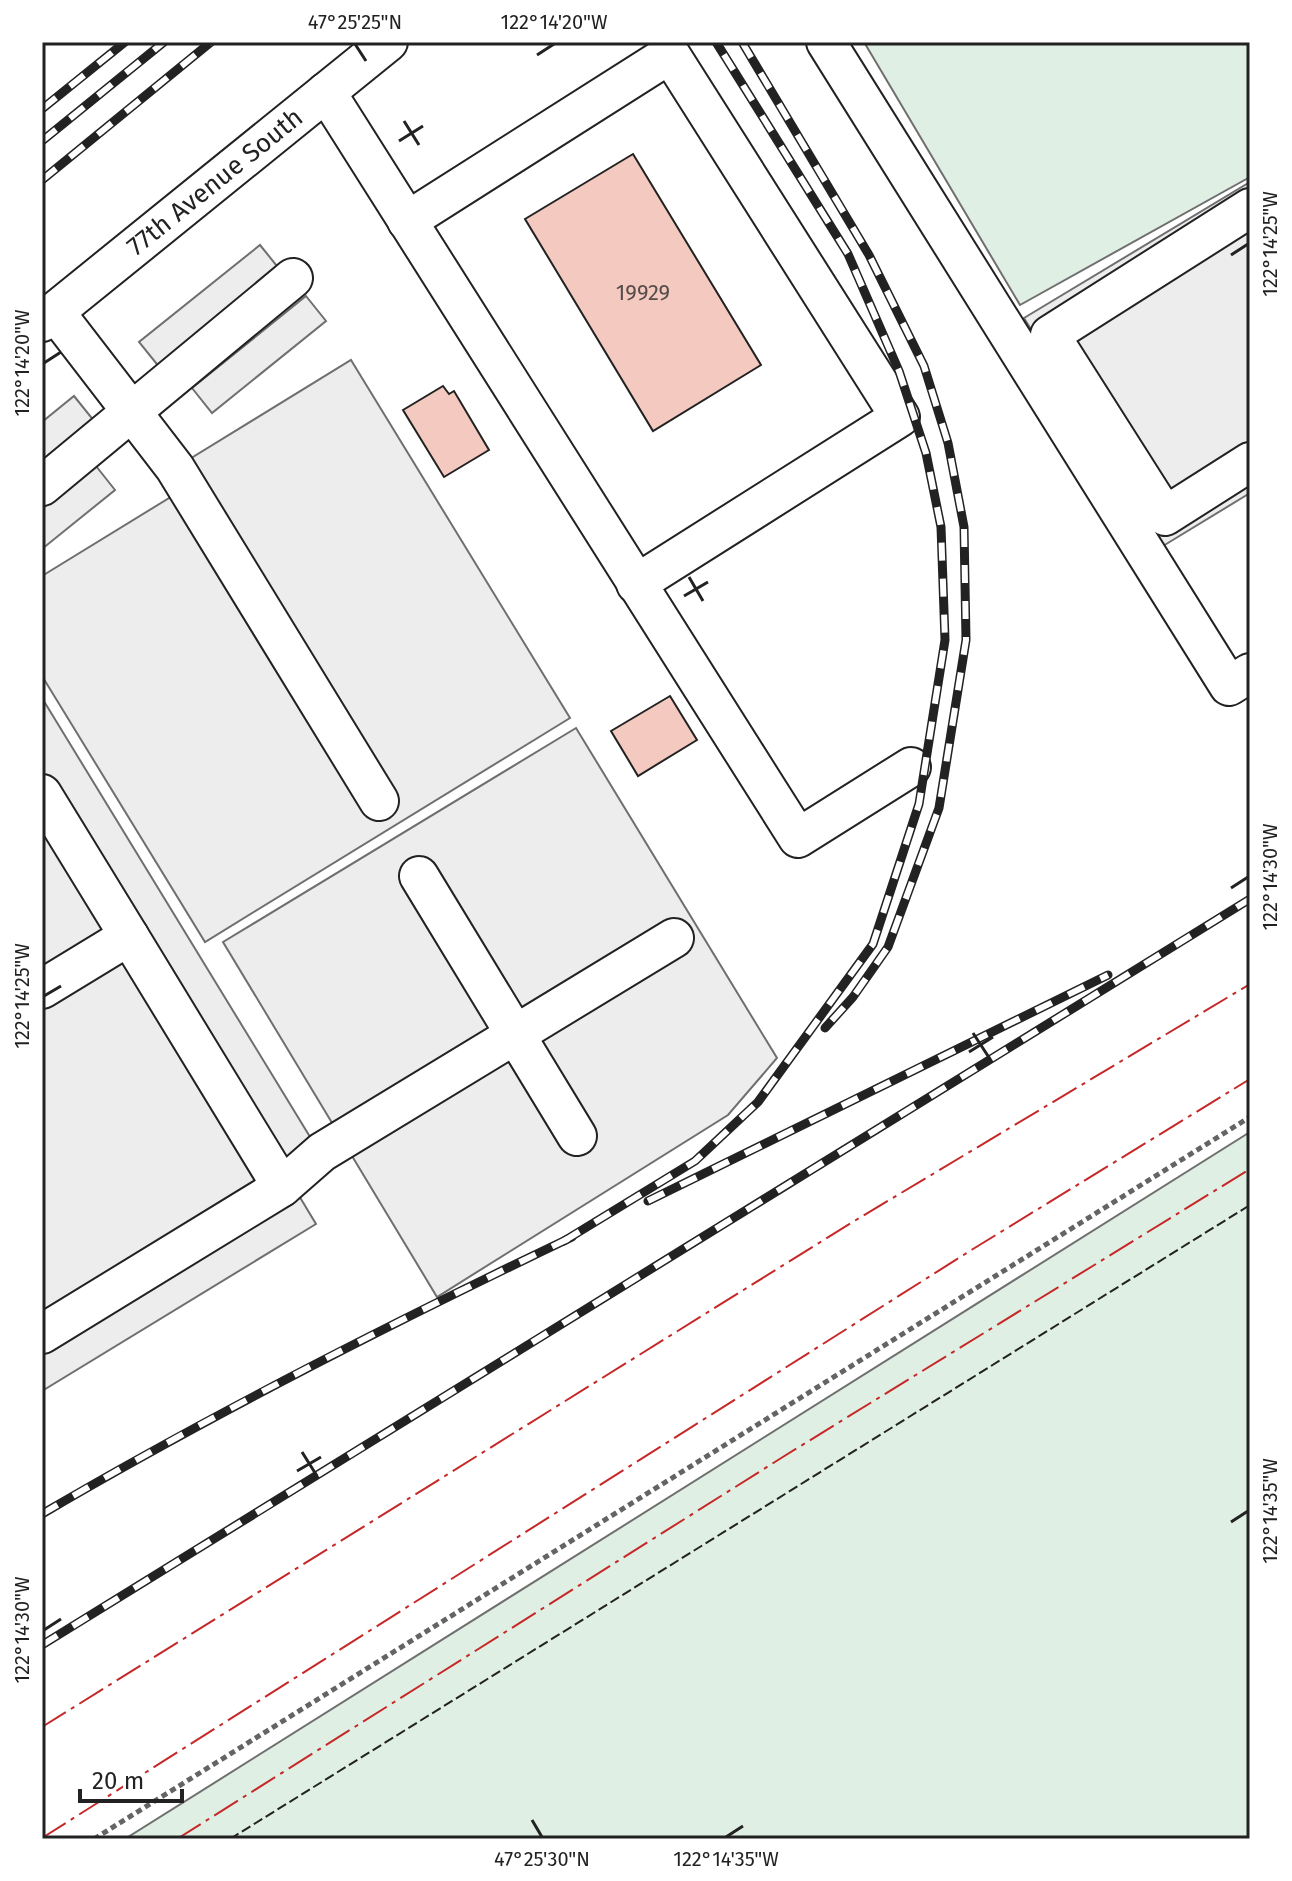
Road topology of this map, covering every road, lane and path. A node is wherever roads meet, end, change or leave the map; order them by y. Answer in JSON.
{"nodes":[{"id":1,"x":388,"y":42,"type":"edge"},
{"id":2,"x":826,"y":42,"type":"edge"},
{"id":3,"x":326,"y":92,"type":"junction"},
{"id":4,"x":1250,"y":208,"type":"edge"},
{"id":5,"x":407,"y":221,"type":"junction"},
{"id":6,"x":293,"y":278,"type":"dead end"},
{"id":7,"x":48,"y":317,"type":"edge"},
{"id":8,"x":132,"y":412,"type":"junction"},
{"id":9,"x":1088,"y":428,"type":"junction"},
{"id":10,"x":1250,"y":462,"type":"edge"},
{"id":11,"x":42,"y":486,"type":"edge"},
{"id":12,"x":636,"y":584,"type":"junction"},
{"id":13,"x":1250,"y":673,"type":"edge"},
{"id":14,"x":911,"y":767,"type":"dead end"},
{"id":15,"x":42,"y":794,"type":"edge"},
{"id":16,"x":379,"y":801,"type":"dead end"},
{"id":17,"x":419,"y":876,"type":"dead end"},
{"id":18,"x":129,"y":936,"type":"junction"},
{"id":19,"x":674,"y":938,"type":"dead end"},
{"id":20,"x":42,"y":989,"type":"edge"},
{"id":21,"x":516,"y":1035,"type":"junction"},
{"id":22,"x":1250,"y":1117,"type":"edge"},
{"id":23,"x":577,"y":1136,"type":"dead end"},
{"id":24,"x":282,"y":1187,"type":"junction"},
{"id":25,"x":42,"y":1334,"type":"edge"},
{"id":26,"x":94,"y":1839,"type":"edge"}],
"edges":[{"from":1,"to":3,"type":"street","name":"77th Avenue South"},
{"from":2,"to":9,"type":"street"},
{"from":3,"to":5,"type":"street"},
{"from":3,"to":7,"type":"street","name":"77th Avenue South"},
{"from":4,"to":9,"type":"street"},
{"from":5,"to":12,"type":"street"},
{"from":5,"to":12,"type":"street"},
{"from":6,"to":8,"type":"street"},
{"from":7,"to":8,"type":"street"},
{"from":8,"to":11,"type":"street"},
{"from":8,"to":16,"type":"street"},
{"from":9,"to":10,"type":"street"},
{"from":9,"to":13,"type":"street"},
{"from":12,"to":14,"type":"street"},
{"from":15,"to":18,"type":"street"},
{"from":17,"to":21,"type":"street"},
{"from":18,"to":20,"type":"street"},
{"from":18,"to":24,"type":"street"},
{"from":19,"to":21,"type":"street"},
{"from":21,"to":23,"type":"street"},
{"from":21,"to":24,"type":"street"},
{"from":22,"to":26,"type":"path"},
{"from":24,"to":25,"type":"street"}]}
